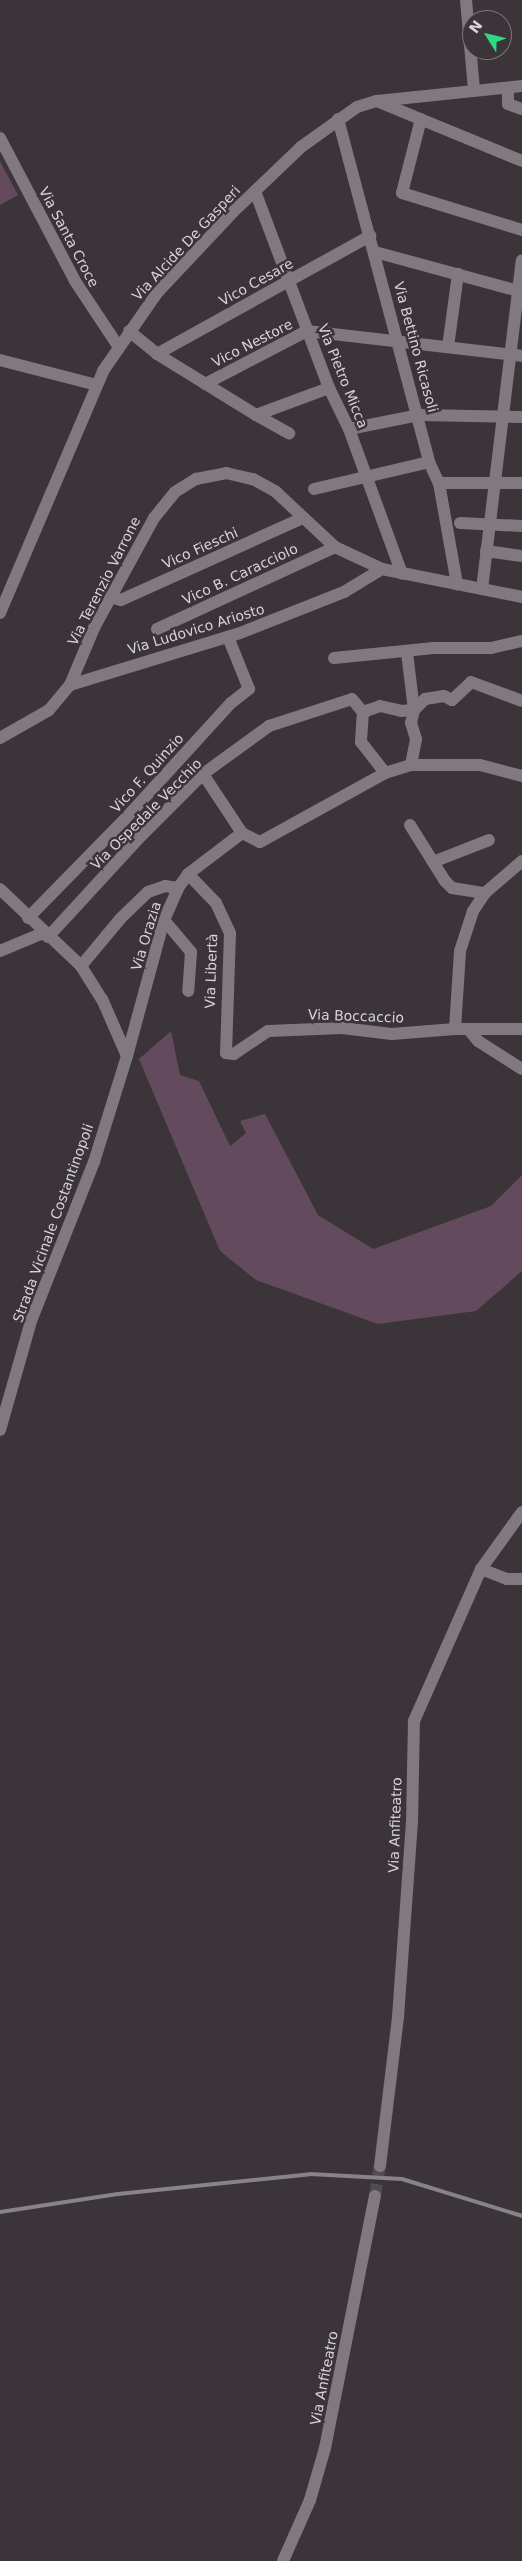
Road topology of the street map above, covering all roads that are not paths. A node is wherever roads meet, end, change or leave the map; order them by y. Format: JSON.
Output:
{"nodes":[{"id":1,"x":466,"y":0,"type":"edge"},
{"id":2,"x":522,"y":86,"type":"edge"},
{"id":3,"x":508,"y":88,"type":"junction"},
{"id":4,"x":474,"y":90,"type":"junction"},
{"id":5,"x":376,"y":101,"type":"junction"},
{"id":6,"x":522,"y":109,"type":"edge"},
{"id":7,"x":338,"y":118,"type":"junction"},
{"id":8,"x":421,"y":119,"type":"junction"},
{"id":9,"x":0,"y":138,"type":"edge"},
{"id":10,"x":522,"y":161,"type":"edge"},
{"id":11,"x":254,"y":191,"type":"junction"},
{"id":12,"x":522,"y":230,"type":"edge"},
{"id":13,"x":370,"y":236,"type":"junction"},
{"id":14,"x":374,"y":252,"type":"junction"},
{"id":15,"x":522,"y":260,"type":"edge"},
{"id":16,"x":458,"y":274,"type":"junction"},
{"id":17,"x":289,"y":281,"type":"junction"},
{"id":18,"x":520,"y":291,"type":"edge"},
{"id":19,"x":129,"y":331,"type":"junction"},
{"id":20,"x":307,"y":331,"type":"junction"},
{"id":21,"x":399,"y":342,"type":"junction"},
{"id":22,"x":118,"y":346,"type":"junction"},
{"id":23,"x":448,"y":347,"type":"junction"},
{"id":24,"x":156,"y":354,"type":"junction"},
{"id":25,"x":516,"y":355,"type":"edge"},
{"id":26,"x":0,"y":360,"type":"edge"},
{"id":27,"x":205,"y":384,"type":"junction"},
{"id":28,"x":97,"y":385,"type":"junction"},
{"id":29,"x":329,"y":388,"type":"junction"},
{"id":30,"x":256,"y":415,"type":"junction"},
{"id":31,"x":418,"y":415,"type":"junction"},
{"id":32,"x":503,"y":417,"type":"junction"},
{"id":33,"x":522,"y":417,"type":"edge"},
{"id":34,"x":349,"y":429,"type":"junction"},
{"id":35,"x":289,"y":434,"type":"dead end"},
{"id":36,"x":429,"y":462,"type":"junction"},
{"id":37,"x":366,"y":475,"type":"junction"},
{"id":38,"x":495,"y":482,"type":"junction"},
{"id":39,"x":439,"y":483,"type":"junction"},
{"id":40,"x":522,"y":483,"type":"edge"},
{"id":41,"x":314,"y":489,"type":"dead end"},
{"id":42,"x":302,"y":518,"type":"junction"},
{"id":43,"x":460,"y":523,"type":"dead end"},
{"id":44,"x":490,"y":524,"type":"junction"},
{"id":45,"x":522,"y":526,"type":"edge"},
{"id":46,"x":335,"y":547,"type":"junction"},
{"id":47,"x":486,"y":551,"type":"junction"},
{"id":48,"x":522,"y":556,"type":"edge"},
{"id":49,"x":382,"y":569,"type":"junction"},
{"id":50,"x":402,"y":574,"type":"junction"},
{"id":51,"x":457,"y":584,"type":"junction"},
{"id":52,"x":482,"y":589,"type":"junction"},
{"id":53,"x":110,"y":597,"type":"junction"},
{"id":54,"x":522,"y":597,"type":"edge"},
{"id":55,"x":0,"y":613,"type":"edge"},
{"id":56,"x":157,"y":629,"type":"dead end"},
{"id":57,"x":228,"y":637,"type":"junction"},
{"id":58,"x":522,"y":641,"type":"edge"},
{"id":59,"x":407,"y":652,"type":"junction"},
{"id":60,"x":334,"y":658,"type":"dead end"},
{"id":61,"x":70,"y":685,"type":"junction"},
{"id":62,"x":522,"y":701,"type":"edge"},
{"id":63,"x":414,"y":710,"type":"junction"},
{"id":64,"x":363,"y":712,"type":"junction"},
{"id":65,"x":0,"y":738,"type":"edge"},
{"id":66,"x":411,"y":765,"type":"junction"},
{"id":67,"x":385,"y":773,"type":"junction"},
{"id":68,"x":203,"y":774,"type":"junction"},
{"id":69,"x":522,"y":776,"type":"edge"},
{"id":70,"x":410,"y":825,"type":"dead end"},
{"id":71,"x":242,"y":833,"type":"junction"},
{"id":72,"x":489,"y":840,"type":"dead end"},
{"id":73,"x":522,"y":861,"type":"edge"},
{"id":74,"x":433,"y":862,"type":"junction"},
{"id":75,"x":188,"y":874,"type":"junction"},
{"id":76,"x":178,"y":888,"type":"junction"},
{"id":77,"x":0,"y":889,"type":"edge"},
{"id":78,"x":485,"y":893,"type":"junction"},
{"id":79,"x":28,"y":918,"type":"junction"},
{"id":80,"x":164,"y":920,"type":"junction"},
{"id":81,"x":46,"y":935,"type":"junction"},
{"id":82,"x":0,"y":951,"type":"edge"},
{"id":83,"x":81,"y":966,"type":"junction"},
{"id":84,"x":188,"y":991,"type":"dead end"},
{"id":85,"x":461,"y":1029,"type":"junction"},
{"id":86,"x":522,"y":1030,"type":"edge"},
{"id":87,"x":226,"y":1053,"type":"joint"},
{"id":88,"x":127,"y":1056,"type":"junction"},
{"id":89,"x":522,"y":1069,"type":"edge"},
{"id":90,"x":0,"y":1430,"type":"edge"},
{"id":91,"x":522,"y":1512,"type":"edge"},
{"id":92,"x":481,"y":1569,"type":"junction"},
{"id":93,"x":522,"y":1579,"type":"edge"},
{"id":94,"x":380,"y":2166,"type":"tunnel mouth"},
{"id":95,"x":375,"y":2196,"type":"tunnel mouth"},
{"id":96,"x":283,"y":2561,"type":"edge"}],
"edges":[{"from":1,"to":4,"type":"street"},
{"from":2,"to":3,"type":"street","name":"Via Alcide De Gasperi"},
{"from":3,"to":4,"type":"street","name":"Via Alcide De Gasperi"},
{"from":3,"to":6,"type":"street"},
{"from":4,"to":5,"type":"street","name":"Via Alcide De Gasperi"},
{"from":5,"to":7,"type":"street","name":"Via Alcide De Gasperi"},
{"from":5,"to":8,"type":"street"},
{"from":7,"to":11,"type":"street","name":"Via Alcide De Gasperi"},
{"from":7,"to":13,"type":"street","name":"Via Bettino Ricasoli"},
{"from":8,"to":10,"type":"street"},
{"from":8,"to":12,"type":"street"},
{"from":9,"to":22,"type":"street","name":"Via Santa Croce"},
{"from":11,"to":17,"type":"street","name":"Via Pietro Micca"},
{"from":11,"to":19,"type":"street","name":"Via Alcide De Gasperi"},
{"from":13,"to":14,"type":"street","name":"Via Bettino Ricasoli"},
{"from":13,"to":17,"type":"street","name":"Vico Cesare"},
{"from":14,"to":16,"type":"street"},
{"from":14,"to":21,"type":"street","name":"Via Bettino Ricasoli"},
{"from":15,"to":18,"type":"street"},
{"from":16,"to":18,"type":"street"},
{"from":16,"to":23,"type":"street"},
{"from":17,"to":20,"type":"street","name":"Via Pietro Micca"},
{"from":17,"to":24,"type":"street","name":"Vico Cesare"},
{"from":18,"to":25,"type":"street"},
{"from":19,"to":22,"type":"street","name":"Via Alcide De Gasperi"},
{"from":19,"to":24,"type":"street"},
{"from":20,"to":21,"type":"street","name":"Vico Nestore"},
{"from":20,"to":27,"type":"street","name":"Vico Nestore"},
{"from":20,"to":29,"type":"street","name":"Via Pietro Micca"},
{"from":21,"to":23,"type":"street","name":"Vico Nestore"},
{"from":21,"to":31,"type":"street","name":"Via Bettino Ricasoli"},
{"from":22,"to":28,"type":"street","name":"Via Alcide De Gasperi"},
{"from":23,"to":25,"type":"street","name":"Vico Nestore"},
{"from":24,"to":27,"type":"street"},
{"from":25,"to":32,"type":"street"},
{"from":26,"to":28,"type":"street"},
{"from":27,"to":30,"type":"street"},
{"from":28,"to":55,"type":"street","name":"Via Alcide De Gasperi"},
{"from":29,"to":30,"type":"street"},
{"from":29,"to":34,"type":"street","name":"Via Pietro Micca"},
{"from":30,"to":35,"type":"street"},
{"from":31,"to":32,"type":"street"},
{"from":31,"to":34,"type":"street"},
{"from":31,"to":36,"type":"street","name":"Via Bettino Ricasoli"},
{"from":32,"to":33,"type":"street"},
{"from":32,"to":38,"type":"street"},
{"from":34,"to":37,"type":"street","name":"Via Pietro Micca"},
{"from":36,"to":37,"type":"street"},
{"from":36,"to":39,"type":"street","name":"Via Bettino Ricasoli"},
{"from":37,"to":41,"type":"street"},
{"from":37,"to":50,"type":"street","name":"Via Pietro Micca"},
{"from":38,"to":39,"type":"street"},
{"from":38,"to":40,"type":"street"},
{"from":38,"to":44,"type":"street"},
{"from":39,"to":51,"type":"street","name":"Via Bettino Ricasoli"},
{"from":42,"to":46,"type":"street","name":"Via Terenzio Varrone"},
{"from":42,"to":53,"type":"street","name":"Vico Fieschi"},
{"from":42,"to":53,"type":"street","name":"Via Terenzio Varrone"},
{"from":43,"to":44,"type":"street"},
{"from":44,"to":45,"type":"street"},
{"from":44,"to":47,"type":"street"},
{"from":46,"to":49,"type":"street","name":"Via Terenzio Varrone"},
{"from":46,"to":56,"type":"street","name":"Vico B. Caracciolo"},
{"from":47,"to":48,"type":"street"},
{"from":47,"to":52,"type":"street"},
{"from":49,"to":50,"type":"street","name":"Via Terenzio Varrone"},
{"from":49,"to":57,"type":"street","name":"Via Ludovico Ariosto"},
{"from":50,"to":51,"type":"street","name":"Via Terenzio Varrone"},
{"from":51,"to":52,"type":"street","name":"Via Terenzio Varrone"},
{"from":52,"to":54,"type":"street","name":"Via Terenzio Varrone"},
{"from":53,"to":61,"type":"street","name":"Via Terenzio Varrone"},
{"from":57,"to":61,"type":"street","name":"Via Ludovico Ariosto"},
{"from":57,"to":79,"type":"street","name":"Vico F. Quinzio"},
{"from":58,"to":59,"type":"street"},
{"from":59,"to":60,"type":"street"},
{"from":59,"to":63,"type":"street"},
{"from":61,"to":65,"type":"street","name":"Via Terenzio Varrone"},
{"from":62,"to":63,"type":"street"},
{"from":63,"to":64,"type":"street"},
{"from":63,"to":66,"type":"street"},
{"from":64,"to":67,"type":"street"},
{"from":64,"to":68,"type":"street","name":"Via Ospedale Vecchio"},
{"from":66,"to":67,"type":"street"},
{"from":66,"to":69,"type":"street"},
{"from":67,"to":71,"type":"street"},
{"from":68,"to":71,"type":"street"},
{"from":68,"to":81,"type":"street","name":"Via Ospedale Vecchio"},
{"from":70,"to":74,"type":"street"},
{"from":71,"to":75,"type":"street","name":"Via Orazia"},
{"from":72,"to":74,"type":"street"},
{"from":73,"to":78,"type":"street"},
{"from":74,"to":78,"type":"street"},
{"from":75,"to":76,"type":"street","name":"Via Orazia"},
{"from":75,"to":87,"type":"street","name":"Via Libertà"},
{"from":76,"to":80,"type":"street","name":"Via Orazia"},
{"from":76,"to":83,"type":"street"},
{"from":77,"to":79,"type":"street"},
{"from":78,"to":85,"type":"street"},
{"from":79,"to":81,"type":"street"},
{"from":80,"to":84,"type":"street"},
{"from":80,"to":88,"type":"street","name":"Via Orazia"},
{"from":81,"to":82,"type":"street"},
{"from":81,"to":83,"type":"street"},
{"from":83,"to":88,"type":"street"},
{"from":85,"to":86,"type":"street","name":"Via Boccaccio"},
{"from":85,"to":87,"type":"street","name":"Via Boccaccio"},
{"from":85,"to":89,"type":"street"},
{"from":88,"to":90,"type":"street","name":"Strada Vicinale Costantinopoli"},
{"from":91,"to":92,"type":"street","name":"Via Anfiteatro"},
{"from":92,"to":93,"type":"street"},
{"from":92,"to":94,"type":"street","name":"Via Anfiteatro"},
{"from":95,"to":96,"type":"street","name":"Via Anfiteatro"}]}
